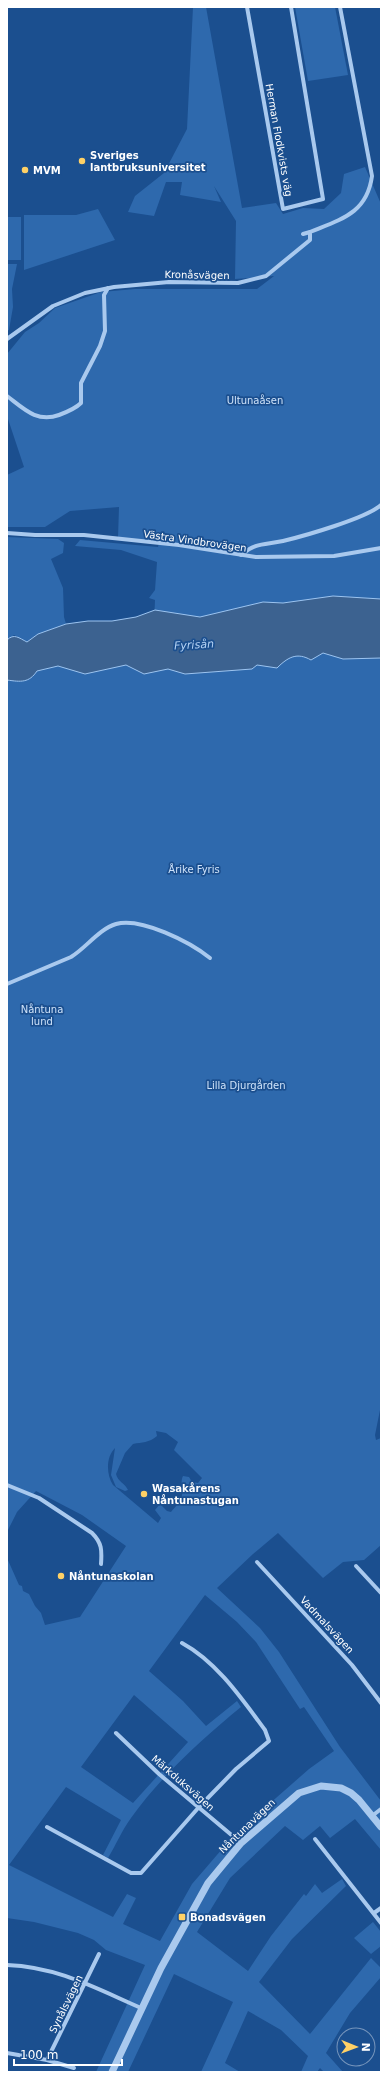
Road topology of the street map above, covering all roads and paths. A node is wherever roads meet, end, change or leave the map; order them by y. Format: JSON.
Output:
{"nodes":[{"id":1,"x":247,"y":7,"type":"edge"},
{"id":2,"x":291,"y":7,"type":"edge"},
{"id":3,"x":340,"y":7,"type":"edge"},
{"id":4,"x":310,"y":232,"type":"junction"},
{"id":5,"x":303,"y":234,"type":"dead end"},
{"id":6,"x":108,"y":288,"type":"junction"},
{"id":7,"x":7,"y":339,"type":"edge"},
{"id":8,"x":7,"y":396,"type":"edge"},
{"id":9,"x":381,"y":505,"type":"edge"},
{"id":10,"x":7,"y":533,"type":"edge"},
{"id":11,"x":381,"y":548,"type":"edge"},
{"id":12,"x":241,"y":555,"type":"junction"},
{"id":13,"x":210,"y":958,"type":"dead end"},
{"id":14,"x":7,"y":984,"type":"edge"},
{"id":15,"x":7,"y":1485,"type":"edge"},
{"id":16,"x":257,"y":1562,"type":"dead end"},
{"id":17,"x":101,"y":1564,"type":"dead end"},
{"id":18,"x":356,"y":1566,"type":"dead end"},
{"id":19,"x":381,"y":1592,"type":"edge"},
{"id":20,"x":182,"y":1643,"type":"dead end"},
{"id":21,"x":381,"y":1702,"type":"edge"},
{"id":22,"x":116,"y":1733,"type":"dead end"},
{"id":23,"x":199,"y":1808,"type":"junction"},
{"id":24,"x":381,"y":1809,"type":"edge"},
{"id":25,"x":372,"y":1816,"type":"junction"},
{"id":26,"x":47,"y":1827,"type":"dead end"},
{"id":27,"x":381,"y":1827,"type":"edge"},
{"id":28,"x":315,"y":1839,"type":"dead end"},
{"id":29,"x":241,"y":1843,"type":"junction"},
{"id":30,"x":381,"y":1908,"type":"edge"},
{"id":31,"x":374,"y":1913,"type":"junction"},
{"id":32,"x":381,"y":1923,"type":"edge"},
{"id":33,"x":99,"y":1954,"type":"dead end"},
{"id":34,"x":7,"y":1965,"type":"edge"},
{"id":35,"x":85,"y":1982,"type":"junction"},
{"id":36,"x":141,"y":2008,"type":"junction"},
{"id":37,"x":7,"y":2053,"type":"edge"},
{"id":38,"x":47,"y":2060,"type":"junction"},
{"id":39,"x":74,"y":2068,"type":"dead end"},
{"id":40,"x":112,"y":2072,"type":"edge"}],
"edges":[{"from":1,"to":2,"type":"street","name":"Herman Flodkvists väg"},
{"from":3,"to":4,"type":"street"},
{"from":4,"to":5,"type":"street"},
{"from":4,"to":6,"type":"street","name":"Kronåsvägen"},
{"from":6,"to":7,"type":"street","name":"Kronåsvägen"},
{"from":6,"to":8,"type":"street"},
{"from":9,"to":12,"type":"street"},
{"from":10,"to":12,"type":"street","name":"Västra Vindbrovägen"},
{"from":11,"to":12,"type":"street","name":"Västra Vindbrovägen"},
{"from":13,"to":14,"type":"street"},
{"from":15,"to":17,"type":"street"},
{"from":16,"to":21,"type":"street","name":"Vadmalsvägen"},
{"from":18,"to":19,"type":"street"},
{"from":20,"to":23,"type":"street"},
{"from":22,"to":23,"type":"street","name":"Märkduksvägen"},
{"from":23,"to":26,"type":"street"},
{"from":23,"to":29,"type":"street","name":"Märkduksvägen"},
{"from":24,"to":25,"type":"street"},
{"from":25,"to":27,"type":"street","name":"Nåntunavägen"},
{"from":25,"to":29,"type":"street","name":"Nåntunavägen"},
{"from":28,"to":31,"type":"street"},
{"from":29,"to":36,"type":"street","name":"Nåntunavägen"},
{"from":30,"to":31,"type":"street"},
{"from":31,"to":32,"type":"street"},
{"from":33,"to":35,"type":"street","name":"Synålsvägen"},
{"from":34,"to":35,"type":"street"},
{"from":35,"to":36,"type":"street"},
{"from":35,"to":38,"type":"street","name":"Synålsvägen"},
{"from":36,"to":40,"type":"street","name":"Nåntunavägen"},
{"from":37,"to":38,"type":"street"},
{"from":38,"to":39,"type":"street"}]}
